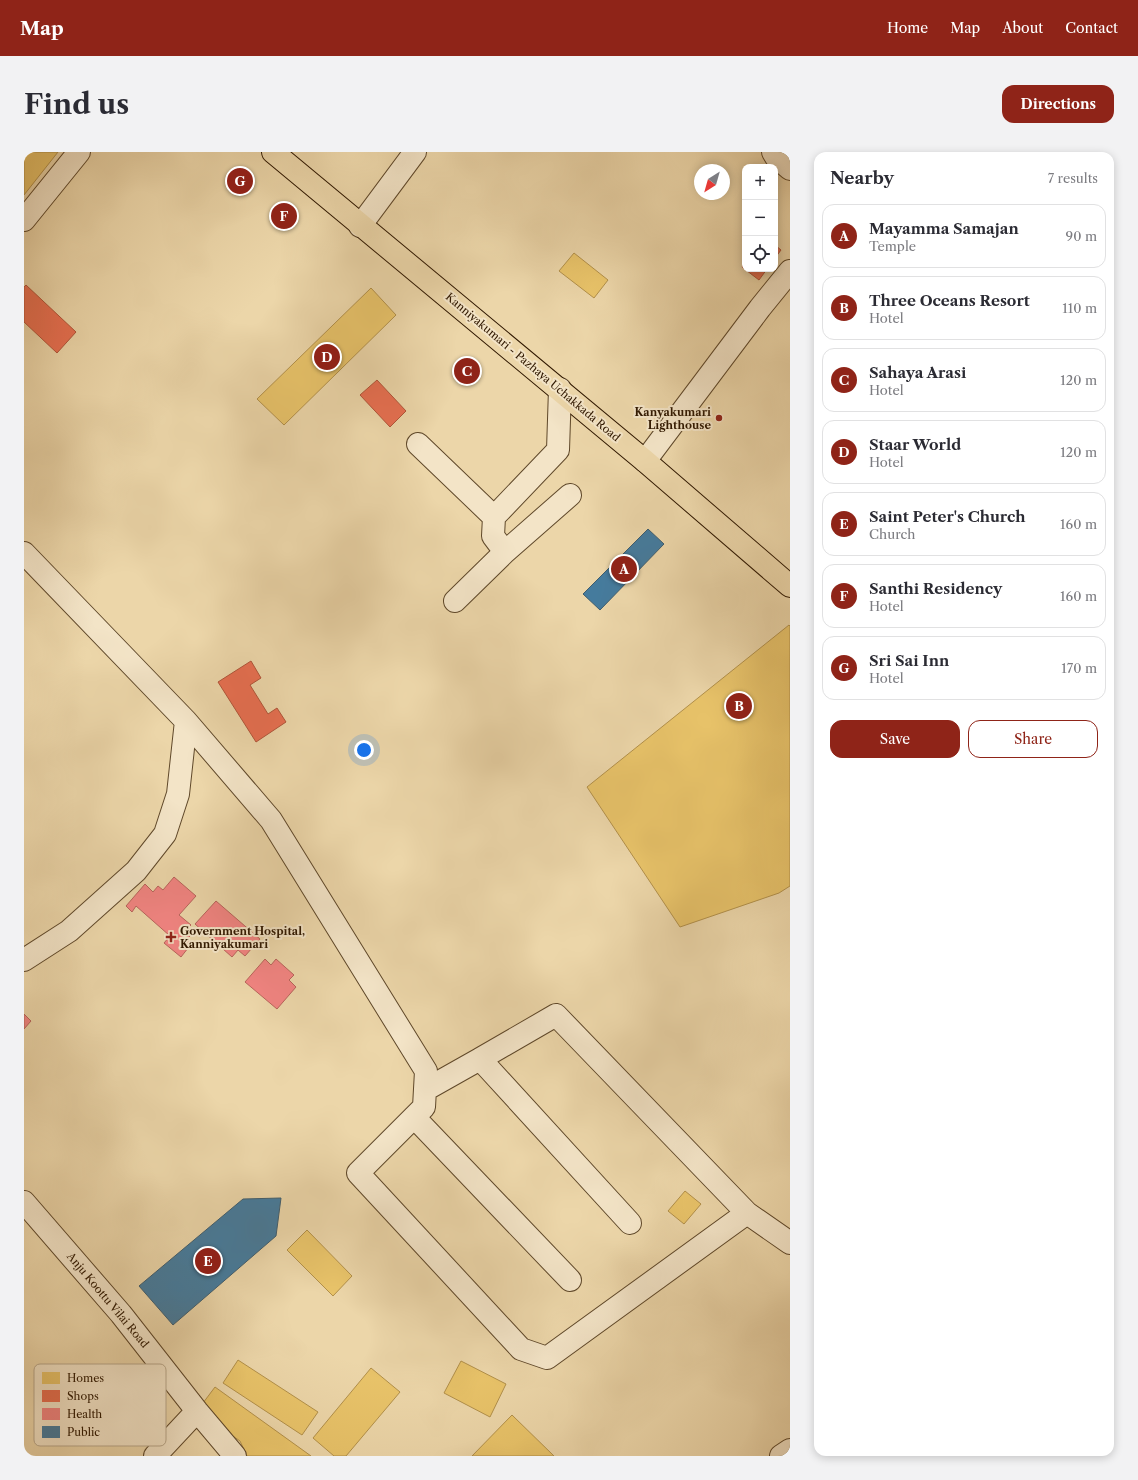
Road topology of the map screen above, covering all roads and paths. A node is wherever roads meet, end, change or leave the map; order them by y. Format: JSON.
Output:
{"nodes":[{"id":1,"x":79,"y":152,"type":"edge"},
{"id":2,"x":273,"y":152,"type":"edge"},
{"id":3,"x":415,"y":152,"type":"edge"},
{"id":4,"x":773,"y":152,"type":"edge"},
{"id":5,"x":790,"y":169,"type":"edge"},
{"id":6,"x":24,"y":220,"type":"edge"},
{"id":7,"x":360,"y":226,"type":"junction"},
{"id":8,"x":790,"y":271,"type":"edge"},
{"id":9,"x":790,"y":298,"type":"edge"},
{"id":10,"x":760,"y":308,"type":"junction"},
{"id":11,"x":560,"y":389,"type":"junction"},
{"id":12,"x":418,"y":444,"type":"dead end"},
{"id":13,"x":645,"y":461,"type":"junction"},
{"id":14,"x":570,"y":495,"type":"dead end"},
{"id":15,"x":494,"y":517,"type":"junction"},
{"id":16,"x":505,"y":552,"type":"junction"},
{"id":17,"x":24,"y":553,"type":"edge"},
{"id":18,"x":790,"y":586,"type":"edge"},
{"id":19,"x":455,"y":601,"type":"dead end"},
{"id":20,"x":186,"y":721,"type":"junction"},
{"id":21,"x":24,"y":960,"type":"edge"},
{"id":22,"x":480,"y":1059,"type":"junction"},
{"id":23,"x":425,"y":1090,"type":"junction"},
{"id":24,"x":414,"y":1117,"type":"junction"},
{"id":25,"x":24,"y":1202,"type":"edge"},
{"id":26,"x":748,"y":1213,"type":"junction"},
{"id":27,"x":630,"y":1222,"type":"dead end"},
{"id":28,"x":790,"y":1243,"type":"edge"},
{"id":29,"x":570,"y":1280,"type":"dead end"},
{"id":30,"x":161,"y":1364,"type":"edge"},
{"id":31,"x":166,"y":1371,"type":"edge"},
{"id":32,"x":197,"y":1410,"type":"junction"},
{"id":33,"x":166,"y":1444,"type":"edge"},
{"id":34,"x":164,"y":1446,"type":"edge"},
{"id":35,"x":790,"y":1450,"type":"edge"},
{"id":36,"x":155,"y":1456,"type":"edge"},
{"id":37,"x":235,"y":1456,"type":"edge"},
{"id":38,"x":781,"y":1456,"type":"edge"}],
"edges":[{"from":1,"to":6,"type":"street"},
{"from":2,"to":7,"type":"main road","name":"Kanniyakumari - Pazhaya Uchakkada Road"},
{"from":3,"to":7,"type":"street"},
{"from":4,"to":5,"type":"street"},
{"from":7,"to":11,"type":"main road","name":"Kanniyakumari - Pazhaya Uchakkada Road"},
{"from":8,"to":10,"type":"street"},
{"from":9,"to":10,"type":"street"},
{"from":10,"to":13,"type":"street"},
{"from":11,"to":13,"type":"main road","name":"Kanniyakumari - Pazhaya Uchakkada Road"},
{"from":11,"to":15,"type":"street"},
{"from":12,"to":15,"type":"street"},
{"from":13,"to":18,"type":"main road","name":"Kanniyakumari - Pazhaya Uchakkada Road"},
{"from":14,"to":16,"type":"street"},
{"from":15,"to":16,"type":"street"},
{"from":16,"to":19,"type":"street"},
{"from":17,"to":20,"type":"street"},
{"from":20,"to":21,"type":"street"},
{"from":20,"to":23,"type":"street"},
{"from":22,"to":23,"type":"street"},
{"from":22,"to":26,"type":"street"},
{"from":22,"to":27,"type":"street"},
{"from":23,"to":24,"type":"street"},
{"from":24,"to":26,"type":"street"},
{"from":24,"to":29,"type":"street"},
{"from":25,"to":30,"type":"street","name":"Anju Koottu Vilai Road"},
{"from":26,"to":28,"type":"street"},
{"from":31,"to":32,"type":"street","name":"Anju Koottu Vilai Road"},
{"from":32,"to":33,"type":"street"},
{"from":32,"to":37,"type":"street","name":"Anju Koottu Vilai Road"},
{"from":34,"to":36,"type":"street"},
{"from":35,"to":38,"type":"street"}]}
